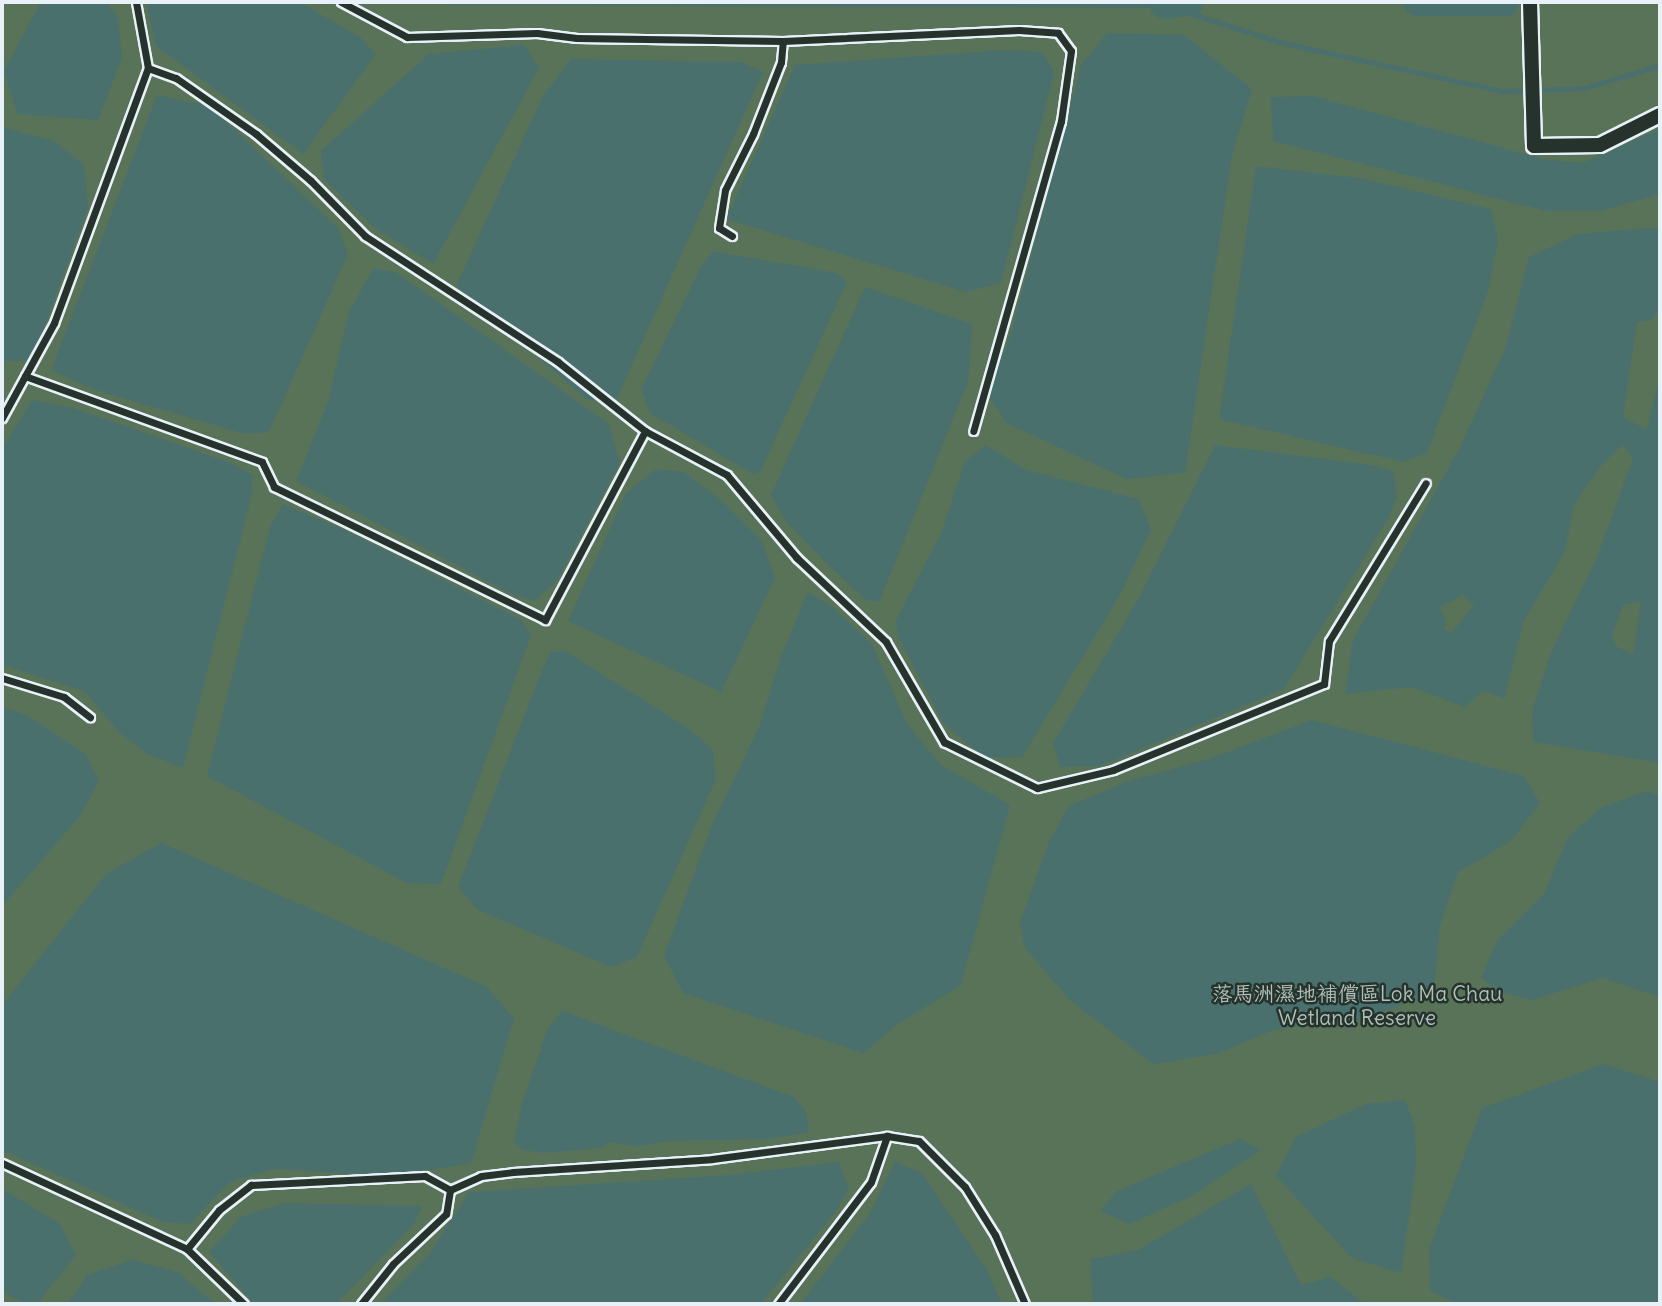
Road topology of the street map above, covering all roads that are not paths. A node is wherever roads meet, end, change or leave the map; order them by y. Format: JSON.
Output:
{"nodes":[{"id":1,"x":136,"y":2,"type":"edge"},
{"id":2,"x":341,"y":2,"type":"edge"},
{"id":3,"x":1530,"y":2,"type":"edge"},
{"id":4,"x":783,"y":41,"type":"junction"},
{"id":5,"x":148,"y":68,"type":"junction"},
{"id":6,"x":1660,"y":115,"type":"edge"},
{"id":7,"x":732,"y":236,"type":"dead end"},
{"id":8,"x":25,"y":376,"type":"junction"},
{"id":9,"x":2,"y":418,"type":"edge"},
{"id":10,"x":645,"y":431,"type":"junction"},
{"id":11,"x":974,"y":431,"type":"dead end"},
{"id":12,"x":1426,"y":484,"type":"dead end"},
{"id":13,"x":2,"y":678,"type":"edge"},
{"id":14,"x":90,"y":717,"type":"dead end"},
{"id":15,"x":887,"y":1136,"type":"junction"},
{"id":16,"x":2,"y":1163,"type":"edge"},
{"id":17,"x":450,"y":1189,"type":"junction"},
{"id":18,"x":187,"y":1248,"type":"junction"},
{"id":19,"x":244,"y":1304,"type":"edge"},
{"id":20,"x":361,"y":1304,"type":"edge"},
{"id":21,"x":778,"y":1304,"type":"edge"},
{"id":22,"x":1025,"y":1304,"type":"edge"}],
"edges":[{"from":1,"to":5,"type":"lane"},
{"from":2,"to":4,"type":"lane"},
{"from":3,"to":6,"type":"street"},
{"from":4,"to":7,"type":"lane"},
{"from":4,"to":11,"type":"lane"},
{"from":5,"to":8,"type":"lane"},
{"from":5,"to":10,"type":"lane"},
{"from":8,"to":9,"type":"lane"},
{"from":8,"to":10,"type":"lane"},
{"from":10,"to":12,"type":"lane"},
{"from":13,"to":14,"type":"lane"},
{"from":15,"to":17,"type":"lane"},
{"from":15,"to":21,"type":"lane"},
{"from":15,"to":22,"type":"lane"},
{"from":16,"to":18,"type":"lane"},
{"from":17,"to":18,"type":"lane"},
{"from":17,"to":20,"type":"lane"},
{"from":18,"to":19,"type":"lane"}]}
